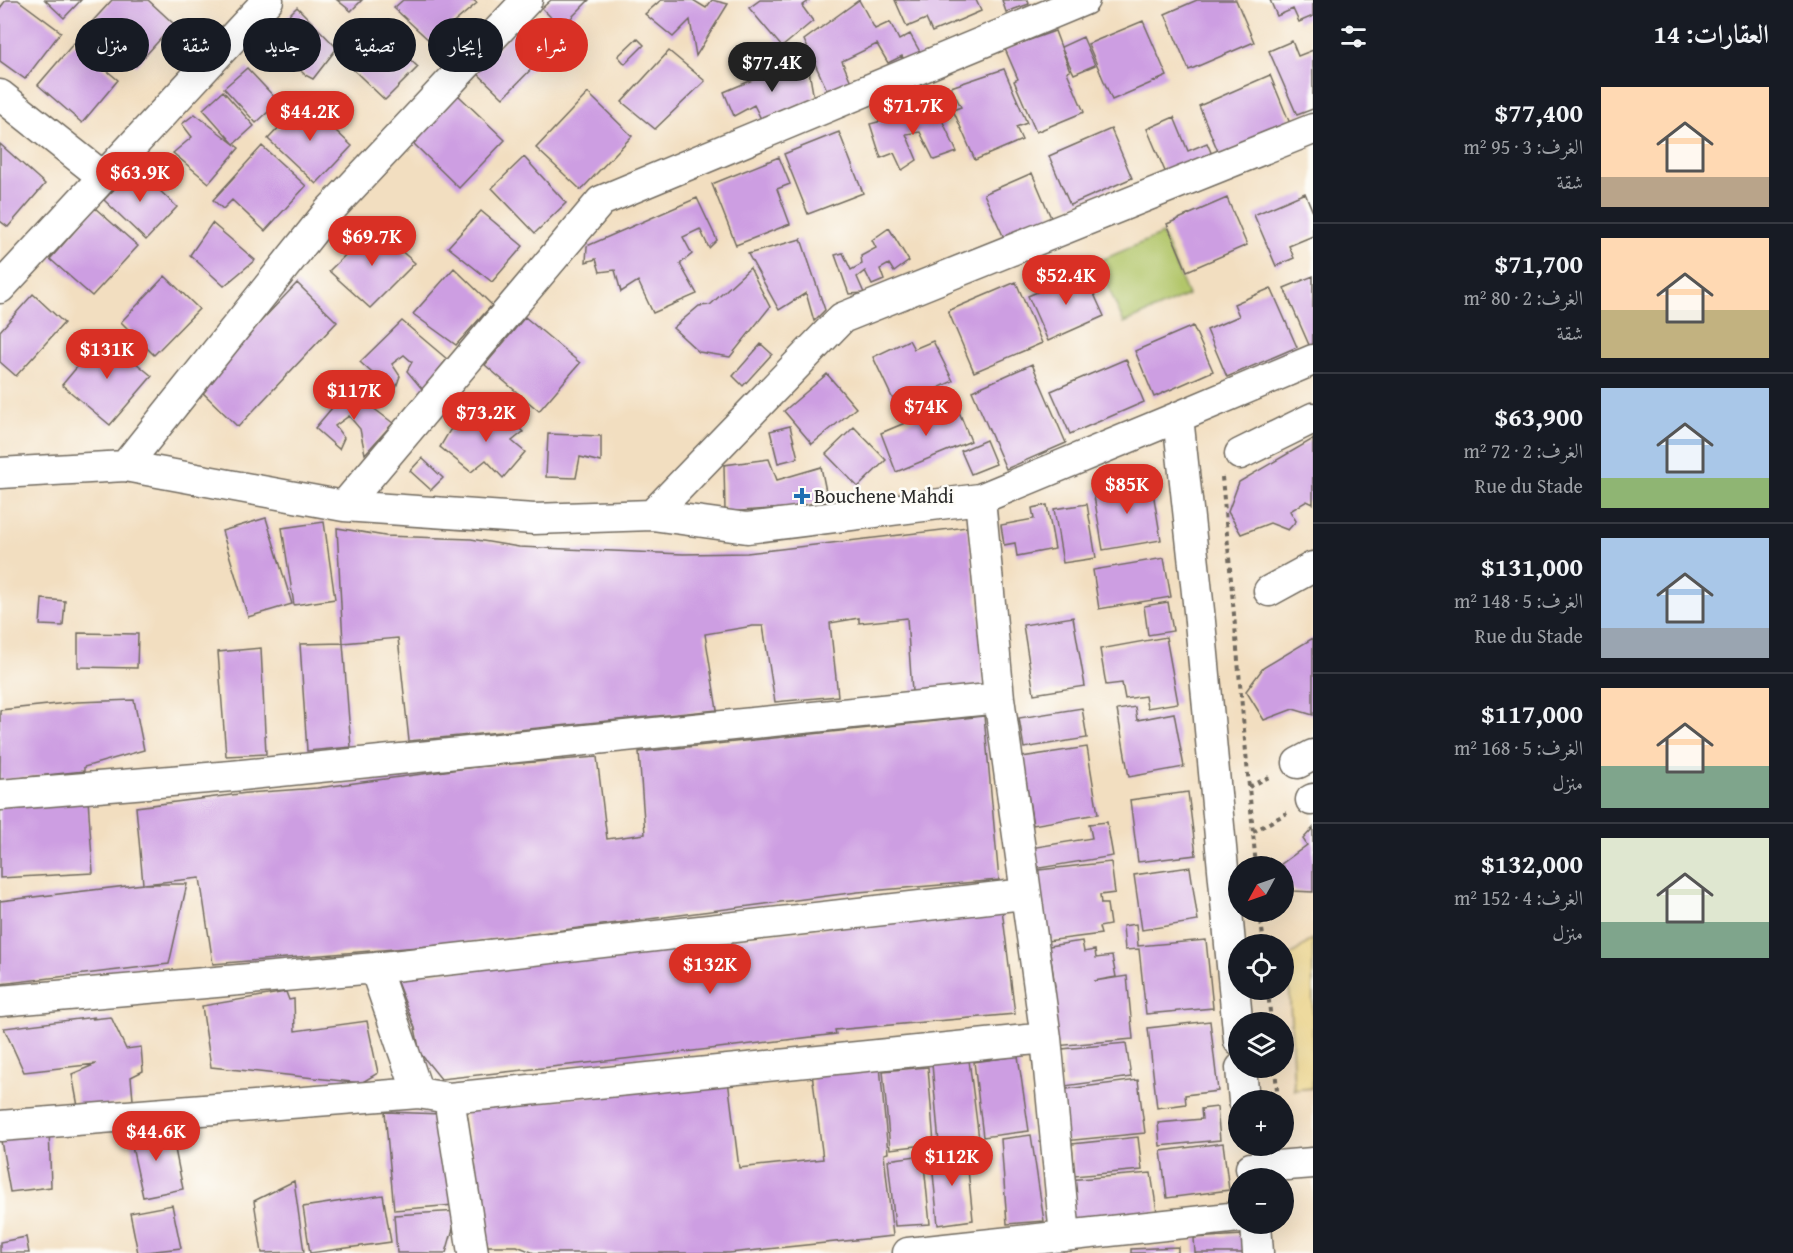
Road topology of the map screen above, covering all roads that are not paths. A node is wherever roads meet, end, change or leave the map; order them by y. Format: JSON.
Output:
{"nodes":[{"id":1,"x":268,"y":0,"type":"edge"},
{"id":2,"x":527,"y":0,"type":"edge"},
{"id":3,"x":1084,"y":0,"type":"edge"},
{"id":4,"x":0,"y":95,"type":"edge"},
{"id":5,"x":1313,"y":129,"type":"edge"},
{"id":6,"x":102,"y":176,"type":"junction"},
{"id":7,"x":0,"y":288,"type":"edge"},
{"id":8,"x":1313,"y":360,"type":"edge"},
{"id":9,"x":1178,"y":417,"type":"junction"},
{"id":10,"x":1313,"y":418,"type":"edge"},
{"id":11,"x":1240,"y":454,"type":"road end"},
{"id":12,"x":125,"y":466,"type":"junction"},
{"id":13,"x":0,"y":472,"type":"edge"},
{"id":14,"x":980,"y":499,"type":"junction"},
{"id":15,"x":344,"y":506,"type":"junction"},
{"id":16,"x":651,"y":515,"type":"junction"},
{"id":17,"x":1313,"y":567,"type":"edge"},
{"id":18,"x":1269,"y":591,"type":"dead end"},
{"id":19,"x":999,"y":698,"type":"junction"},
{"id":20,"x":0,"y":795,"type":"edge"},
{"id":21,"x":1024,"y":894,"type":"junction"},
{"id":22,"x":375,"y":968,"type":"junction"},
{"id":23,"x":0,"y":1001,"type":"edge"},
{"id":24,"x":1236,"y":1012,"type":"edge"},
{"id":25,"x":1046,"y":1038,"type":"junction"},
{"id":26,"x":418,"y":1093,"type":"junction"},
{"id":27,"x":449,"y":1098,"type":"junction"},
{"id":28,"x":0,"y":1126,"type":"edge"},
{"id":29,"x":1313,"y":1163,"type":"edge"},
{"id":30,"x":1250,"y":1164,"type":"edge"},
{"id":31,"x":1228,"y":1218,"type":"edge"},
{"id":32,"x":1257,"y":1234,"type":"edge"},
{"id":33,"x":1065,"y":1236,"type":"junction"},
{"id":34,"x":473,"y":1253,"type":"edge"},
{"id":35,"x":908,"y":1253,"type":"edge"},
{"id":36,"x":1258,"y":1253,"type":"edge"}],
"edges":[{"from":1,"to":6,"type":"street"},
{"from":2,"to":12,"type":"street"},
{"from":3,"to":15,"type":"street"},
{"from":4,"to":6,"type":"street"},
{"from":5,"to":16,"type":"street"},
{"from":6,"to":7,"type":"street"},
{"from":8,"to":9,"type":"street"},
{"from":9,"to":14,"type":"street"},
{"from":9,"to":24,"type":"street"},
{"from":10,"to":11,"type":"street"},
{"from":12,"to":13,"type":"street"},
{"from":12,"to":15,"type":"street"},
{"from":14,"to":16,"type":"street"},
{"from":14,"to":19,"type":"street"},
{"from":15,"to":16,"type":"street"},
{"from":17,"to":18,"type":"street"},
{"from":19,"to":20,"type":"street"},
{"from":19,"to":21,"type":"street"},
{"from":21,"to":22,"type":"street"},
{"from":21,"to":25,"type":"street"},
{"from":22,"to":23,"type":"street"},
{"from":22,"to":26,"type":"street"},
{"from":25,"to":27,"type":"street"},
{"from":25,"to":33,"type":"street"},
{"from":26,"to":27,"type":"street"},
{"from":26,"to":28,"type":"street"},
{"from":27,"to":34,"type":"street"},
{"from":29,"to":30,"type":"street"},
{"from":31,"to":33,"type":"street"},
{"from":32,"to":36,"type":"street"},
{"from":33,"to":35,"type":"street"}]}
